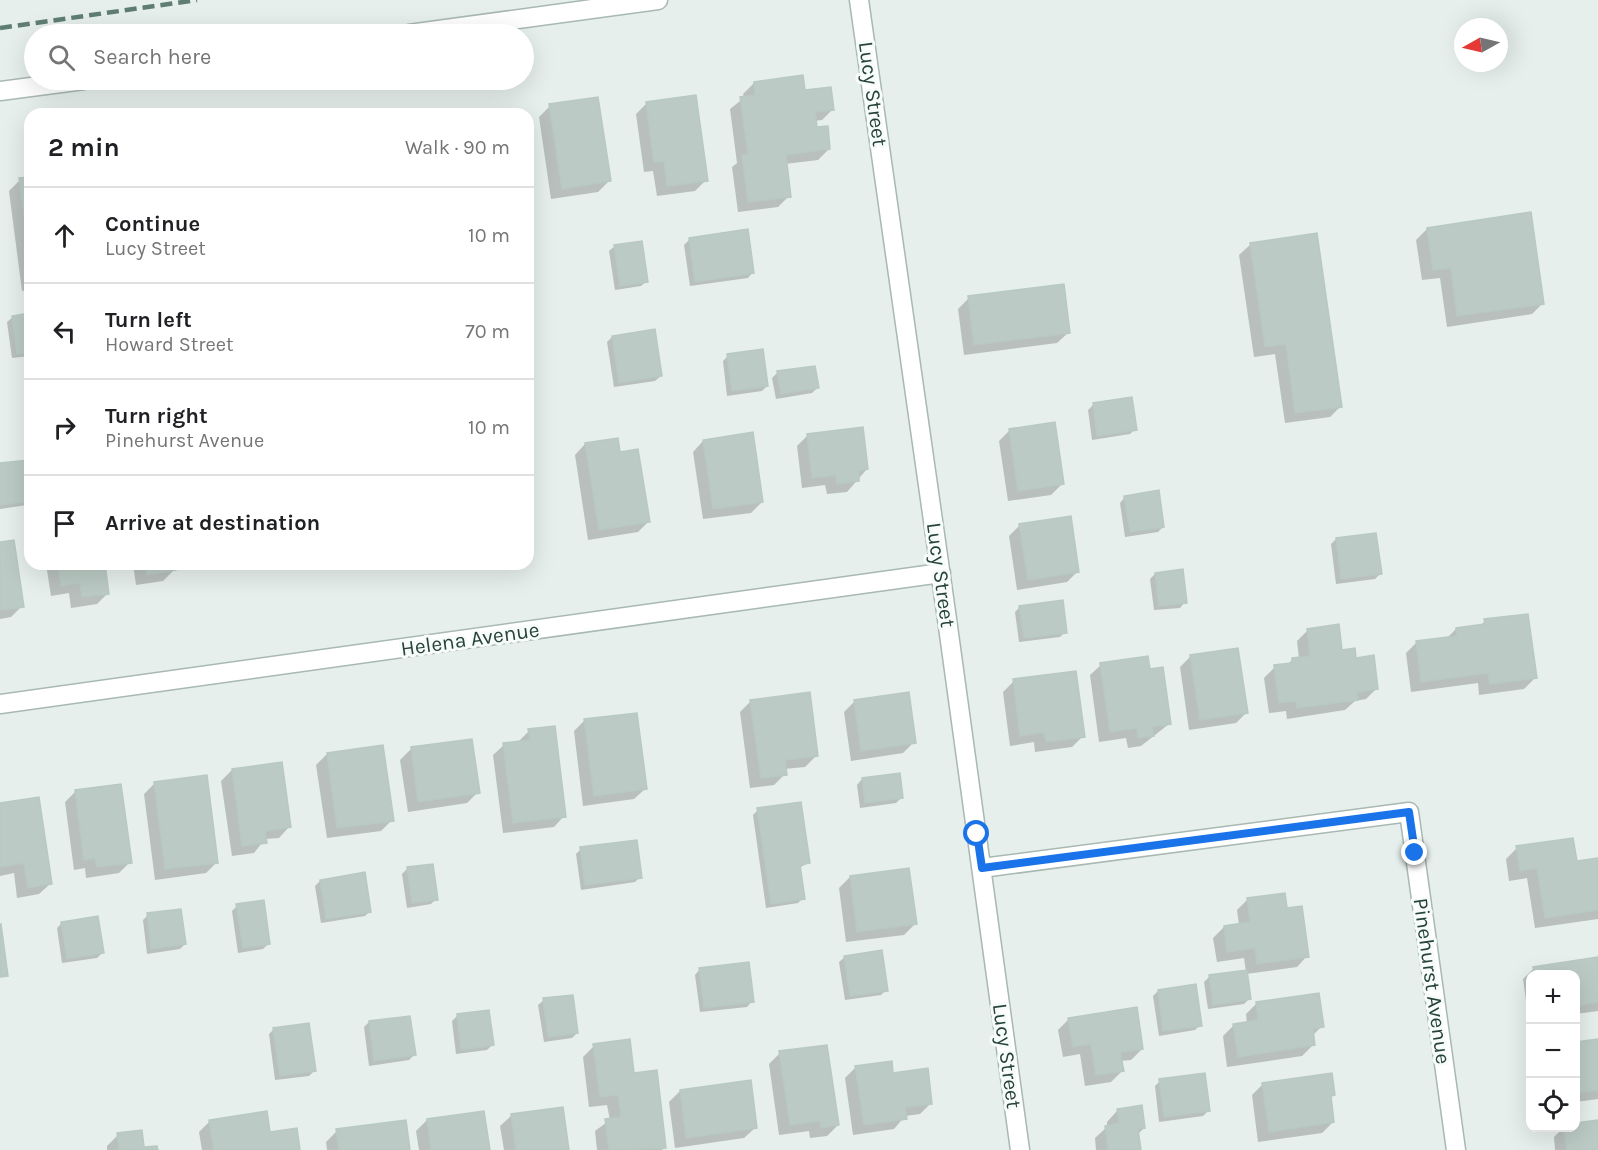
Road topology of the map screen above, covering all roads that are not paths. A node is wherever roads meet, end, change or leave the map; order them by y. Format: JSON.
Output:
{"nodes":[{"id":1,"x":658,"y":0,"type":"edge"},
{"id":2,"x":859,"y":0,"type":"edge"},
{"id":3,"x":482,"y":24,"type":"edge"},
{"id":4,"x":24,"y":88,"type":"edge"},
{"id":5,"x":0,"y":91,"type":"edge"},
{"id":6,"x":941,"y":573,"type":"junction"},
{"id":7,"x":0,"y":705,"type":"edge"},
{"id":8,"x":982,"y":868,"type":"junction"},
{"id":9,"x":1020,"y":1150,"type":"edge"},
{"id":10,"x":1456,"y":1150,"type":"edge"}],
"edges":[{"from":1,"to":3,"type":"street"},
{"from":2,"to":6,"type":"street","name":"Lucy Street"},
{"from":4,"to":5,"type":"street"},
{"from":6,"to":7,"type":"street","name":"Helena Avenue"},
{"from":6,"to":8,"type":"street","name":"Lucy Street"},
{"from":8,"to":9,"type":"street","name":"Lucy Street"},
{"from":8,"to":10,"type":"street","name":"Pinehurst Avenue"}]}
